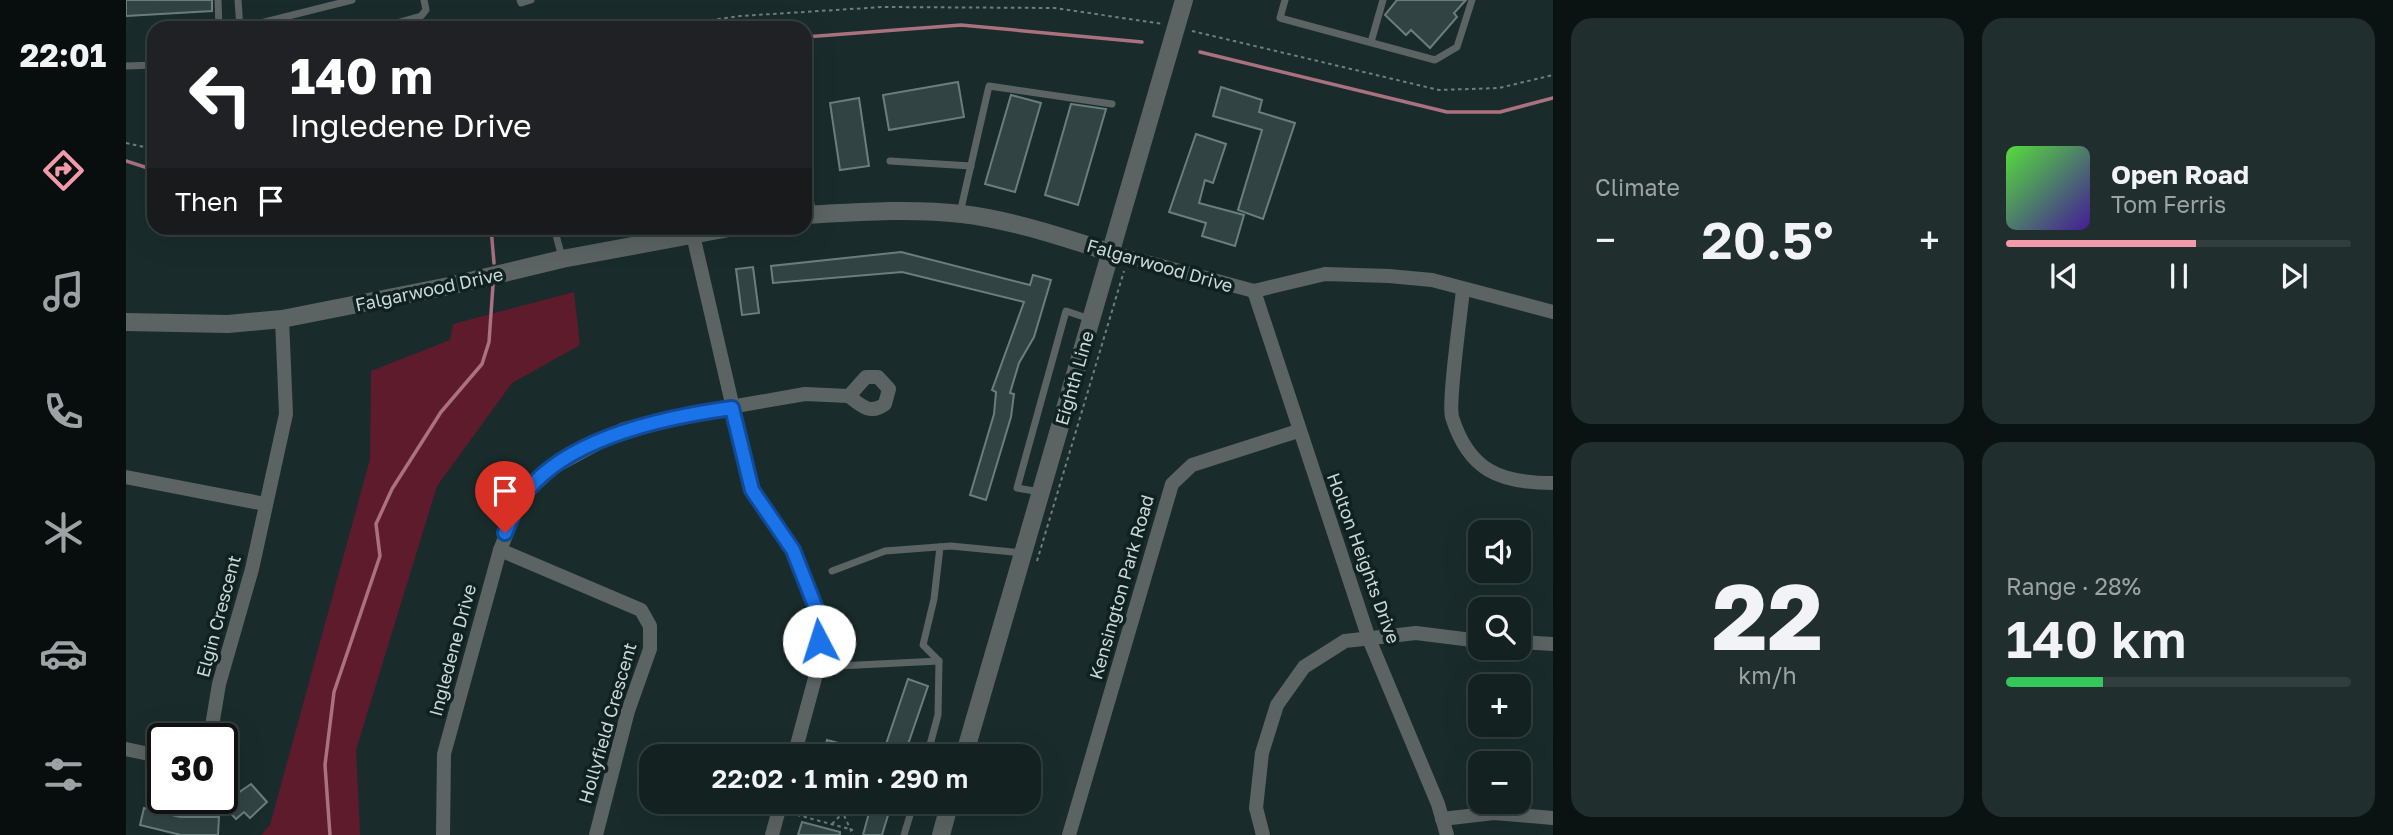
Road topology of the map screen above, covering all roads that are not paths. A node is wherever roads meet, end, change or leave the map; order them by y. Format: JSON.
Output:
{"nodes":[{"id":1,"x":218,"y":0,"type":"edge"},
{"id":2,"x":238,"y":0,"type":"edge"},
{"id":3,"x":352,"y":0,"type":"edge"},
{"id":4,"x":424,"y":0,"type":"edge"},
{"id":5,"x":520,"y":0,"type":"edge"},
{"id":6,"x":531,"y":0,"type":"edge"},
{"id":7,"x":1184,"y":0,"type":"edge"},
{"id":8,"x":1285,"y":0,"type":"edge"},
{"id":9,"x":1383,"y":0,"type":"edge"},
{"id":10,"x":1472,"y":0,"type":"edge"},
{"id":11,"x":219,"y":21,"type":"edge"},
{"id":12,"x":240,"y":21,"type":"edge"},
{"id":13,"x":268,"y":21,"type":"edge"},
{"id":14,"x":404,"y":21,"type":"edge"},
{"id":15,"x":1371,"y":42,"type":"junction"},
{"id":16,"x":147,"y":65,"type":"edge"},
{"id":17,"x":126,"y":66,"type":"edge"},
{"id":18,"x":1112,"y":104,"type":"dead end"},
{"id":19,"x":890,"y":161,"type":"dead end"},
{"id":20,"x":971,"y":166,"type":"junction"},
{"id":21,"x":960,"y":214,"type":"junction"},
{"id":22,"x":812,"y":215,"type":"edge"},
{"id":23,"x":556,"y":235,"type":"edge"},
{"id":24,"x":678,"y":235,"type":"edge"},
{"id":25,"x":693,"y":235,"type":"edge"},
{"id":26,"x":1109,"y":252,"type":"junction"},
{"id":27,"x":562,"y":259,"type":"junction"},
{"id":28,"x":1463,"y":289,"type":"junction"},
{"id":29,"x":1254,"y":291,"type":"junction"},
{"id":30,"x":1553,"y":312,"type":"edge"},
{"id":31,"x":282,"y":319,"type":"junction"},
{"id":32,"x":1090,"y":320,"type":"junction"},
{"id":33,"x":126,"y":322,"type":"edge"},
{"id":34,"x":849,"y":396,"type":"dead end"},
{"id":35,"x":732,"y":408,"type":"junction"},
{"id":36,"x":1298,"y":431,"type":"junction"},
{"id":37,"x":126,"y":477,"type":"edge"},
{"id":38,"x":1553,"y":483,"type":"edge"},
{"id":39,"x":1041,"y":492,"type":"junction"},
{"id":40,"x":265,"y":504,"type":"junction"},
{"id":41,"x":940,"y":547,"type":"junction"},
{"id":42,"x":500,"y":550,"type":"junction"},
{"id":43,"x":1023,"y":553,"type":"junction"},
{"id":44,"x":832,"y":571,"type":"dead end"},
{"id":45,"x":1369,"y":639,"type":"junction"},
{"id":46,"x":1468,"y":640,"type":"edge"},
{"id":47,"x":1531,"y":643,"type":"edge"},
{"id":48,"x":1553,"y":644,"type":"edge"},
{"id":49,"x":939,"y":661,"type":"junction"},
{"id":50,"x":818,"y":667,"type":"junction"},
{"id":51,"x":212,"y":723,"type":"edge"},
{"id":52,"x":797,"y":744,"type":"edge"},
{"id":53,"x":930,"y":744,"type":"edge"},
{"id":54,"x":967,"y":744,"type":"edge"},
{"id":55,"x":126,"y":749,"type":"edge"},
{"id":56,"x":147,"y":754,"type":"edge"},
{"id":57,"x":778,"y":814,"type":"edge"},
{"id":58,"x":910,"y":814,"type":"edge"},
{"id":59,"x":947,"y":814,"type":"edge"},
{"id":60,"x":1553,"y":818,"type":"edge"},
{"id":61,"x":1442,"y":819,"type":"junction"},
{"id":62,"x":443,"y":835,"type":"edge"},
{"id":63,"x":596,"y":835,"type":"edge"},
{"id":64,"x":772,"y":835,"type":"edge"},
{"id":65,"x":904,"y":835,"type":"edge"},
{"id":66,"x":941,"y":835,"type":"edge"},
{"id":67,"x":1069,"y":835,"type":"edge"},
{"id":68,"x":1262,"y":835,"type":"edge"},
{"id":69,"x":1447,"y":835,"type":"edge"}],
"edges":[{"from":1,"to":11,"type":"lane"},
{"from":2,"to":12,"type":"lane"},
{"from":3,"to":13,"type":"lane"},
{"from":4,"to":14,"type":"lane"},
{"from":5,"to":6,"type":"lane"},
{"from":7,"to":26,"type":"street","name":"Eighth Line"},
{"from":8,"to":15,"type":"lane"},
{"from":9,"to":15,"type":"lane"},
{"from":10,"to":15,"type":"lane"},
{"from":16,"to":17,"type":"lane"},
{"from":18,"to":20,"type":"lane"},
{"from":19,"to":20,"type":"lane"},
{"from":20,"to":21,"type":"lane"},
{"from":21,"to":22,"type":"street","name":"Falgarwood Drive"},
{"from":21,"to":26,"type":"street","name":"Falgarwood Drive"},
{"from":23,"to":27,"type":"lane"},
{"from":24,"to":27,"type":"street","name":"Falgarwood Drive"},
{"from":25,"to":35,"type":"street"},
{"from":26,"to":29,"type":"street","name":"Falgarwood Drive"},
{"from":26,"to":32,"type":"street","name":"Eighth Line"},
{"from":27,"to":31,"type":"street","name":"Falgarwood Drive"},
{"from":28,"to":29,"type":"street","name":"Falgarwood Drive"},
{"from":28,"to":30,"type":"street","name":"Falgarwood Drive"},
{"from":28,"to":38,"type":"street"},
{"from":29,"to":36,"type":"street","name":"Holton Heights Drive"},
{"from":31,"to":33,"type":"street","name":"Falgarwood Drive"},
{"from":31,"to":40,"type":"street","name":"Elgin Crescent"},
{"from":32,"to":39,"type":"street","name":"Eighth Line"},
{"from":32,"to":39,"type":"lane"},
{"from":34,"to":35,"type":"street","name":"Ingledene Drive"},
{"from":35,"to":42,"type":"street","name":"Ingledene Drive"},
{"from":35,"to":50,"type":"street"},
{"from":36,"to":45,"type":"street","name":"Holton Heights Drive"},
{"from":36,"to":67,"type":"street","name":"Kensington Park Road"},
{"from":37,"to":40,"type":"street"},
{"from":39,"to":43,"type":"street","name":"Eighth Line"},
{"from":40,"to":51,"type":"street","name":"Elgin Crescent"},
{"from":41,"to":43,"type":"lane"},
{"from":41,"to":44,"type":"lane"},
{"from":41,"to":49,"type":"lane"},
{"from":42,"to":62,"type":"street","name":"Ingledene Drive"},
{"from":42,"to":63,"type":"street","name":"Hollyfield Crescent"},
{"from":43,"to":54,"type":"street","name":"Eighth Line"},
{"from":45,"to":46,"type":"street"},
{"from":45,"to":61,"type":"street","name":"Holton Heights Drive"},
{"from":45,"to":68,"type":"street"},
{"from":47,"to":48,"type":"street"},
{"from":49,"to":50,"type":"lane"},
{"from":49,"to":53,"type":"lane"},
{"from":50,"to":52,"type":"street"},
{"from":55,"to":56,"type":"street"},
{"from":57,"to":64,"type":"street"},
{"from":58,"to":65,"type":"lane"},
{"from":59,"to":66,"type":"street"},
{"from":60,"to":61,"type":"street"},
{"from":61,"to":69,"type":"street","name":"Holton Heights Drive"}]}
